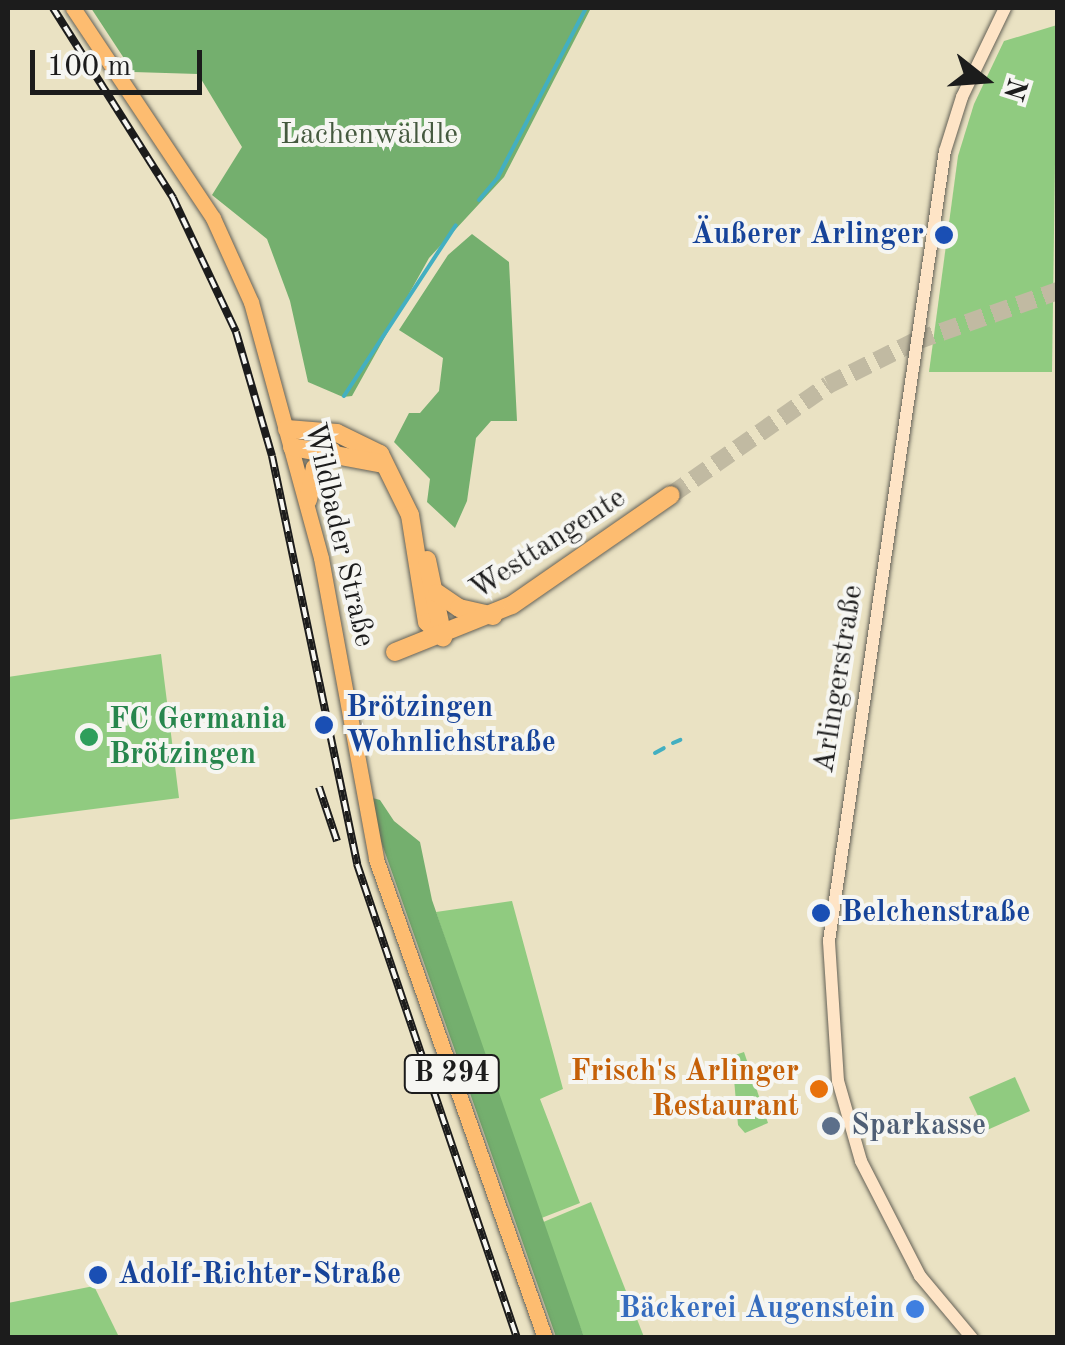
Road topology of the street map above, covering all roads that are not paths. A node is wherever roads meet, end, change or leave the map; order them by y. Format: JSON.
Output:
{"nodes":[{"id":1,"x":73,"y":8,"type":"edge"},
{"id":2,"x":1005,"y":8,"type":"edge"},
{"id":3,"x":290,"y":438,"type":"junction"},
{"id":4,"x":332,"y":451,"type":"junction"},
{"id":5,"x":386,"y":465,"type":"junction"},
{"id":6,"x":671,"y":495,"type":"tunnel mouth"},
{"id":7,"x":308,"y":500,"type":"junction"},
{"id":8,"x":417,"y":539,"type":"junction"},
{"id":9,"x":437,"y":593,"type":"junction"},
{"id":10,"x":494,"y":616,"type":"junction"},
{"id":11,"x":443,"y":637,"type":"junction"},
{"id":12,"x":395,"y":652,"type":"dead end"},
{"id":13,"x":545,"y":1338,"type":"edge"},
{"id":14,"x":972,"y":1338,"type":"edge"}],
"edges":[{"from":1,"to":3,"type":"main road","name":"Wildbader Straße","number":"B 294"},
{"from":2,"to":14,"type":"main road","name":"Arlingerstraße"},
{"from":3,"to":4,"type":"highway"},
{"from":3,"to":5,"type":"highway"},
{"from":3,"to":7,"type":"main road","name":"Wildbader Straße","number":"B 294"},
{"from":4,"to":5,"type":"highway"},
{"from":4,"to":7,"type":"highway"},
{"from":5,"to":8,"type":"highway"},
{"from":6,"to":10,"type":"highway","name":"Westtangente"},
{"from":7,"to":13,"type":"main road","name":"Wildbader Straße","number":"B 294"},
{"from":8,"to":9,"type":"highway"},
{"from":8,"to":11,"type":"highway"},
{"from":9,"to":10,"type":"highway"},
{"from":9,"to":11,"type":"highway"},
{"from":10,"to":11,"type":"highway","name":"Westtangente"},
{"from":11,"to":12,"type":"highway","name":"Westtangente"}]}
